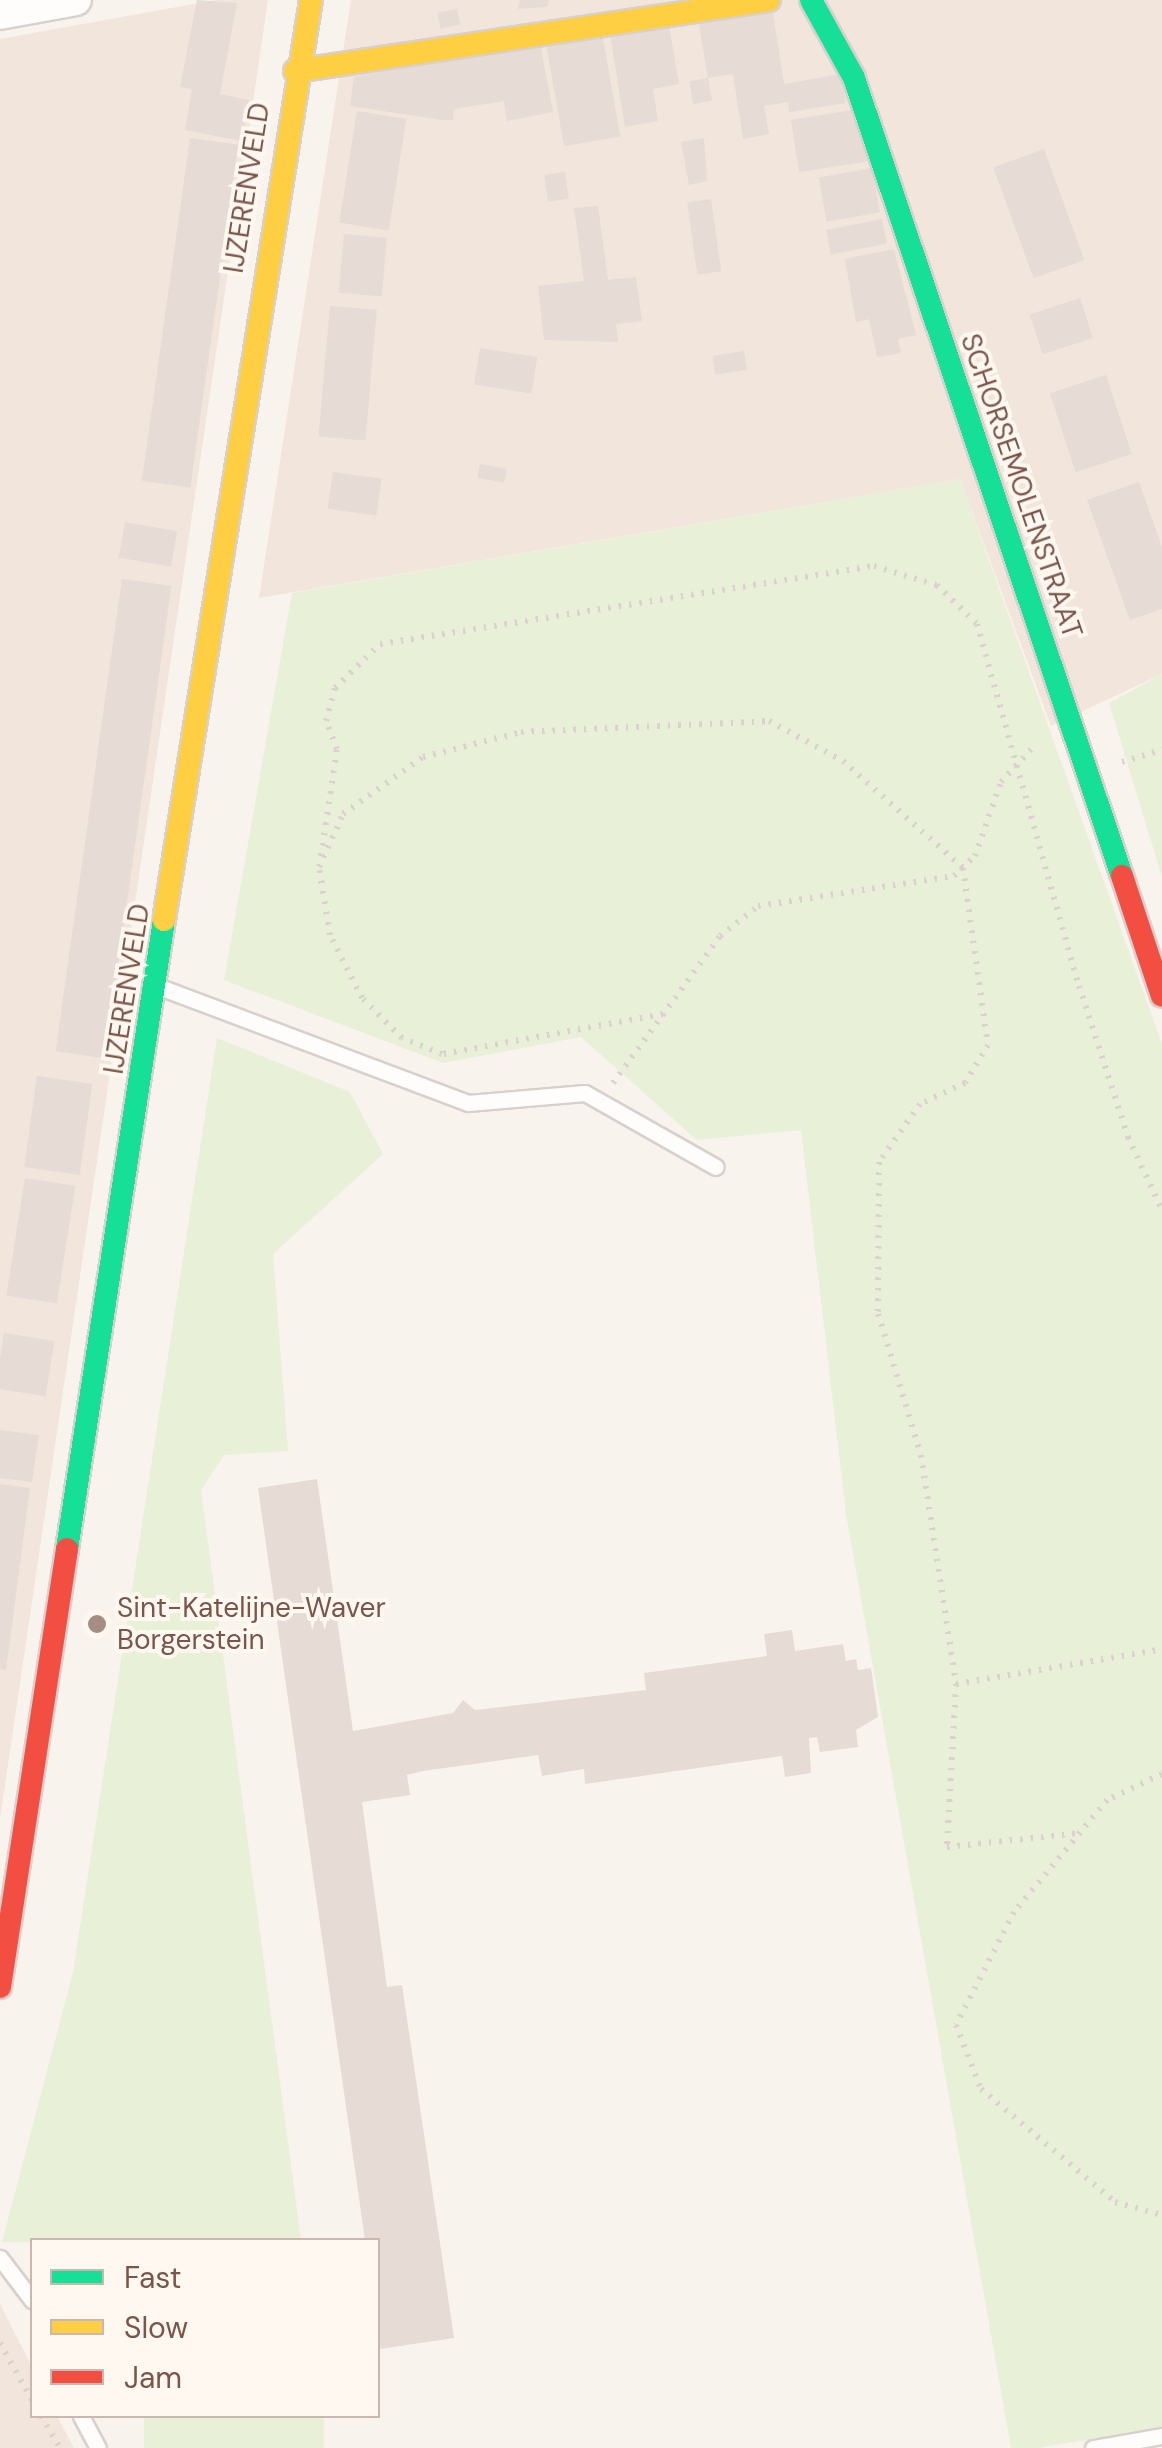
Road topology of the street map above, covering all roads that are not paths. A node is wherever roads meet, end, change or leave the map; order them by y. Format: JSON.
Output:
{"nodes":[{"id":1,"x":76,"y":0,"type":"edge"},
{"id":2,"x":311,"y":0,"type":"edge"},
{"id":3,"x":770,"y":0,"type":"edge"},
{"id":4,"x":811,"y":0,"type":"edge"},
{"id":5,"x":0,"y":14,"type":"edge"},
{"id":6,"x":295,"y":72,"type":"junction"},
{"id":7,"x":158,"y":986,"type":"junction"},
{"id":8,"x":1162,"y":996,"type":"edge"},
{"id":9,"x":716,"y":1167,"type":"dead end"},
{"id":10,"x":0,"y":1986,"type":"edge"},
{"id":11,"x":0,"y":2258,"type":"edge"},
{"id":12,"x":30,"y":2297,"type":"edge"},
{"id":13,"x":82,"y":2418,"type":"edge"},
{"id":14,"x":1162,"y":2436,"type":"edge"},
{"id":15,"x":98,"y":2448,"type":"edge"},
{"id":16,"x":1094,"y":2448,"type":"edge"}],
"edges":[{"from":1,"to":5,"type":"street"},
{"from":2,"to":6,"type":"street","name":"IJZERENVELD"},
{"from":3,"to":6,"type":"street"},
{"from":4,"to":8,"type":"street","name":"SCHORSEMOLENSTRAAT"},
{"from":6,"to":7,"type":"street","name":"IJZERENVELD"},
{"from":7,"to":9,"type":"lane"},
{"from":7,"to":10,"type":"street","name":"IJZERENVELD"},
{"from":11,"to":12,"type":"lane"},
{"from":13,"to":15,"type":"lane"},
{"from":14,"to":16,"type":"lane"}]}
